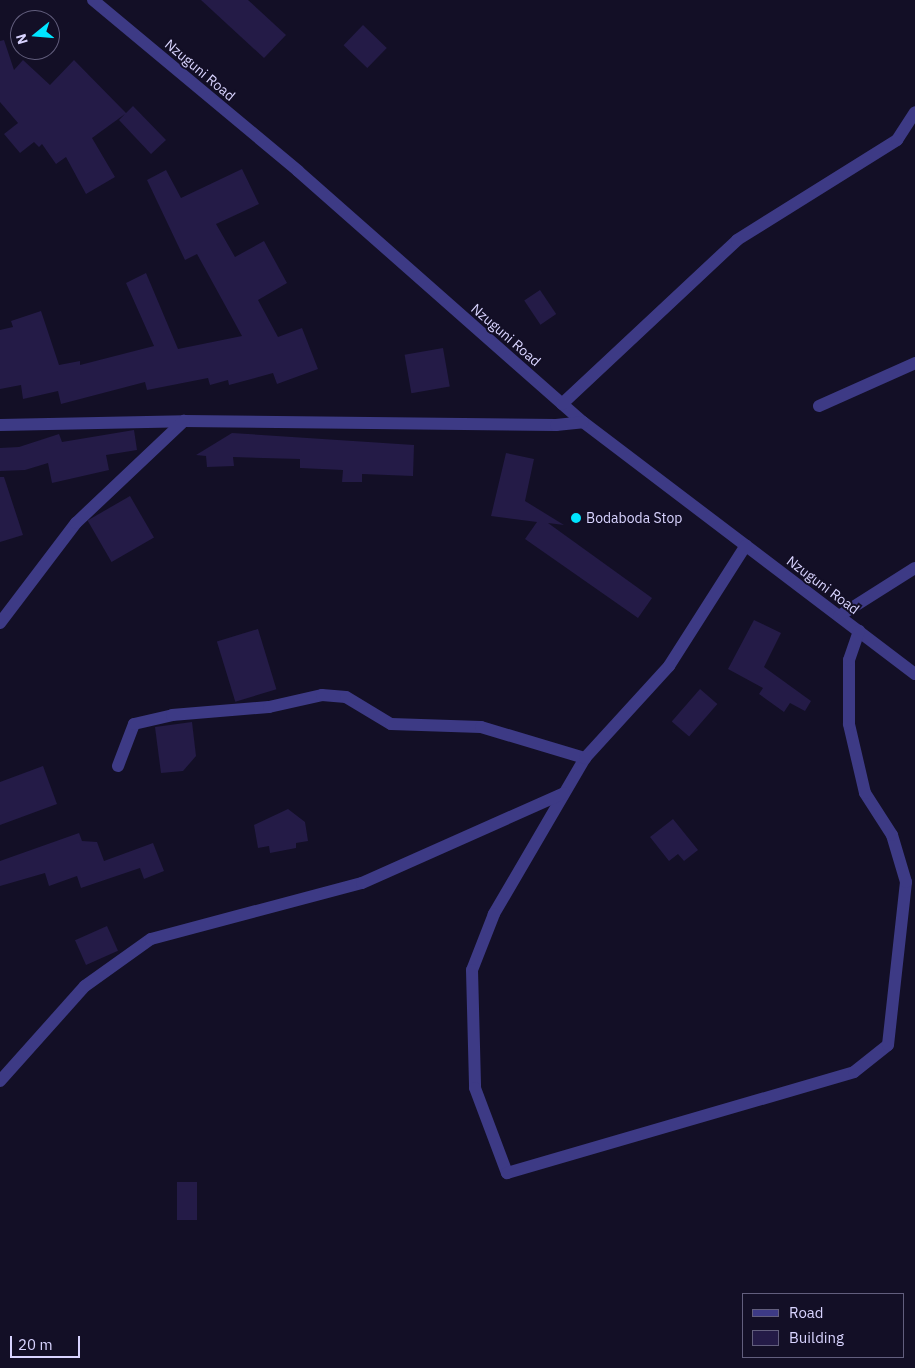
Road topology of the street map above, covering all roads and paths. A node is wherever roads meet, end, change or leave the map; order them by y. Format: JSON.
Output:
{"nodes":[{"id":1,"x":93,"y":0,"type":"edge"},
{"id":2,"x":915,"y":112,"type":"edge"},
{"id":3,"x":915,"y":363,"type":"edge"},
{"id":4,"x":562,"y":404,"type":"junction"},
{"id":5,"x":819,"y":406,"type":"dead end"},
{"id":6,"x":184,"y":421,"type":"junction"},
{"id":7,"x":582,"y":422,"type":"junction"},
{"id":8,"x":0,"y":424,"type":"edge"},
{"id":9,"x":746,"y":545,"type":"junction"},
{"id":10,"x":915,"y":568,"type":"edge"},
{"id":11,"x":839,"y":616,"type":"junction"},
{"id":12,"x":0,"y":623,"type":"edge"},
{"id":13,"x":859,"y":631,"type":"junction"},
{"id":14,"x":915,"y":674,"type":"edge"},
{"id":15,"x":585,"y":758,"type":"junction"},
{"id":16,"x":118,"y":766,"type":"dead end"},
{"id":17,"x":564,"y":793,"type":"junction"},
{"id":18,"x":0,"y":1081,"type":"edge"}],
"edges":[{"from":1,"to":4,"type":"street","name":"Nzuguni Road"},
{"from":2,"to":4,"type":"street"},
{"from":3,"to":5,"type":"street"},
{"from":4,"to":7,"type":"street","name":"Nzuguni Road"},
{"from":6,"to":7,"type":"street"},
{"from":6,"to":8,"type":"street"},
{"from":6,"to":12,"type":"street"},
{"from":7,"to":9,"type":"street","name":"Nzuguni Road"},
{"from":9,"to":11,"type":"street","name":"Nzuguni Road"},
{"from":9,"to":15,"type":"street"},
{"from":10,"to":11,"type":"street"},
{"from":11,"to":13,"type":"street","name":"Nzuguni Road"},
{"from":13,"to":14,"type":"street","name":"Nzuguni Road"},
{"from":13,"to":17,"type":"street"},
{"from":15,"to":16,"type":"street"},
{"from":15,"to":17,"type":"street"},
{"from":17,"to":18,"type":"street"}]}
